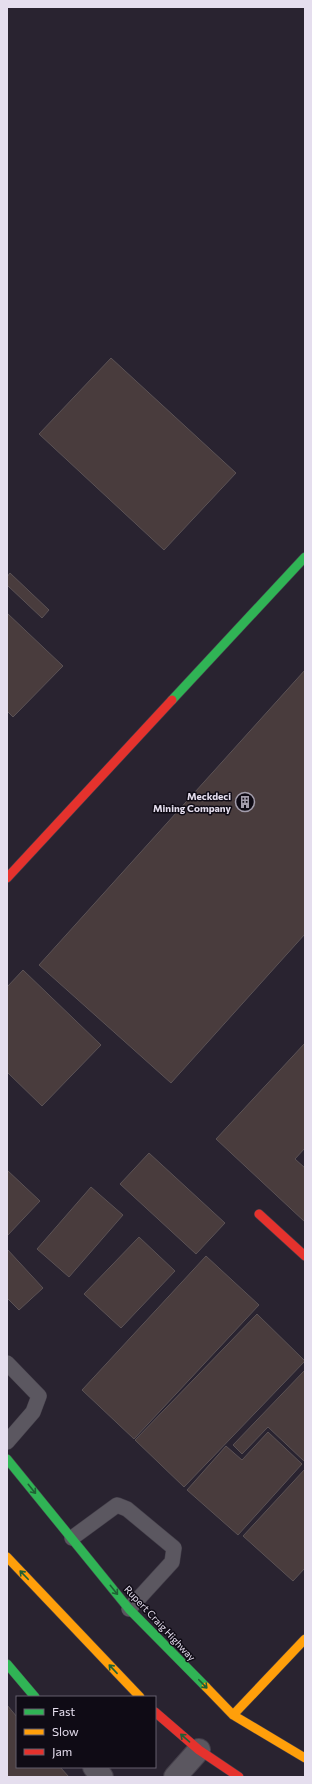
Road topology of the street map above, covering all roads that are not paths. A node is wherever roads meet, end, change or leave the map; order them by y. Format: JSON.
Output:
{"nodes":[{"id":1,"x":305,"y":557,"type":"edge"},
{"id":2,"x":7,"y":878,"type":"edge"},
{"id":3,"x":259,"y":1214,"type":"dead end"},
{"id":4,"x":305,"y":1256,"type":"edge"},
{"id":5,"x":7,"y":1363,"type":"edge"},
{"id":6,"x":7,"y":1442,"type":"edge"},
{"id":7,"x":7,"y":1458,"type":"edge"},
{"id":8,"x":72,"y":1538,"type":"junction"},
{"id":9,"x":7,"y":1557,"type":"edge"},
{"id":10,"x":129,"y":1609,"type":"junction"},
{"id":11,"x":305,"y":1639,"type":"edge"},
{"id":12,"x":7,"y":1664,"type":"edge"},
{"id":13,"x":34,"y":1696,"type":"edge"},
{"id":14,"x":139,"y":1696,"type":"edge"},
{"id":15,"x":156,"y":1713,"type":"edge"},
{"id":16,"x":233,"y":1715,"type":"junction"},
{"id":17,"x":199,"y":1750,"type":"junction"},
{"id":18,"x":305,"y":1758,"type":"edge"},
{"id":19,"x":95,"y":1768,"type":"edge"},
{"id":20,"x":102,"y":1777,"type":"edge"},
{"id":21,"x":175,"y":1777,"type":"edge"},
{"id":22,"x":240,"y":1777,"type":"edge"}],
"edges":[{"from":1,"to":2,"type":"main road"},
{"from":3,"to":4,"type":"main road"},
{"from":5,"to":6,"type":"lane"},
{"from":7,"to":8,"type":"main road","name":"Rupert Craig Highway","one_way":true},
{"from":8,"to":10,"type":"main road","name":"Rupert Craig Highway","one_way":true},
{"from":8,"to":10,"type":"lane"},
{"from":14,"to":9,"type":"main road","one_way":true},
{"from":10,"to":16,"type":"main road","name":"Rupert Craig Highway","one_way":true},
{"from":11,"to":16,"type":"main road"},
{"from":12,"to":13,"type":"main road"},
{"from":17,"to":15,"type":"main road","one_way":true},
{"from":16,"to":18,"type":"main road","name":"Rupert Craig Highway"},
{"from":17,"to":21,"type":"street"},
{"from":17,"to":22,"type":"main road"},
{"from":19,"to":20,"type":"street"}]}
